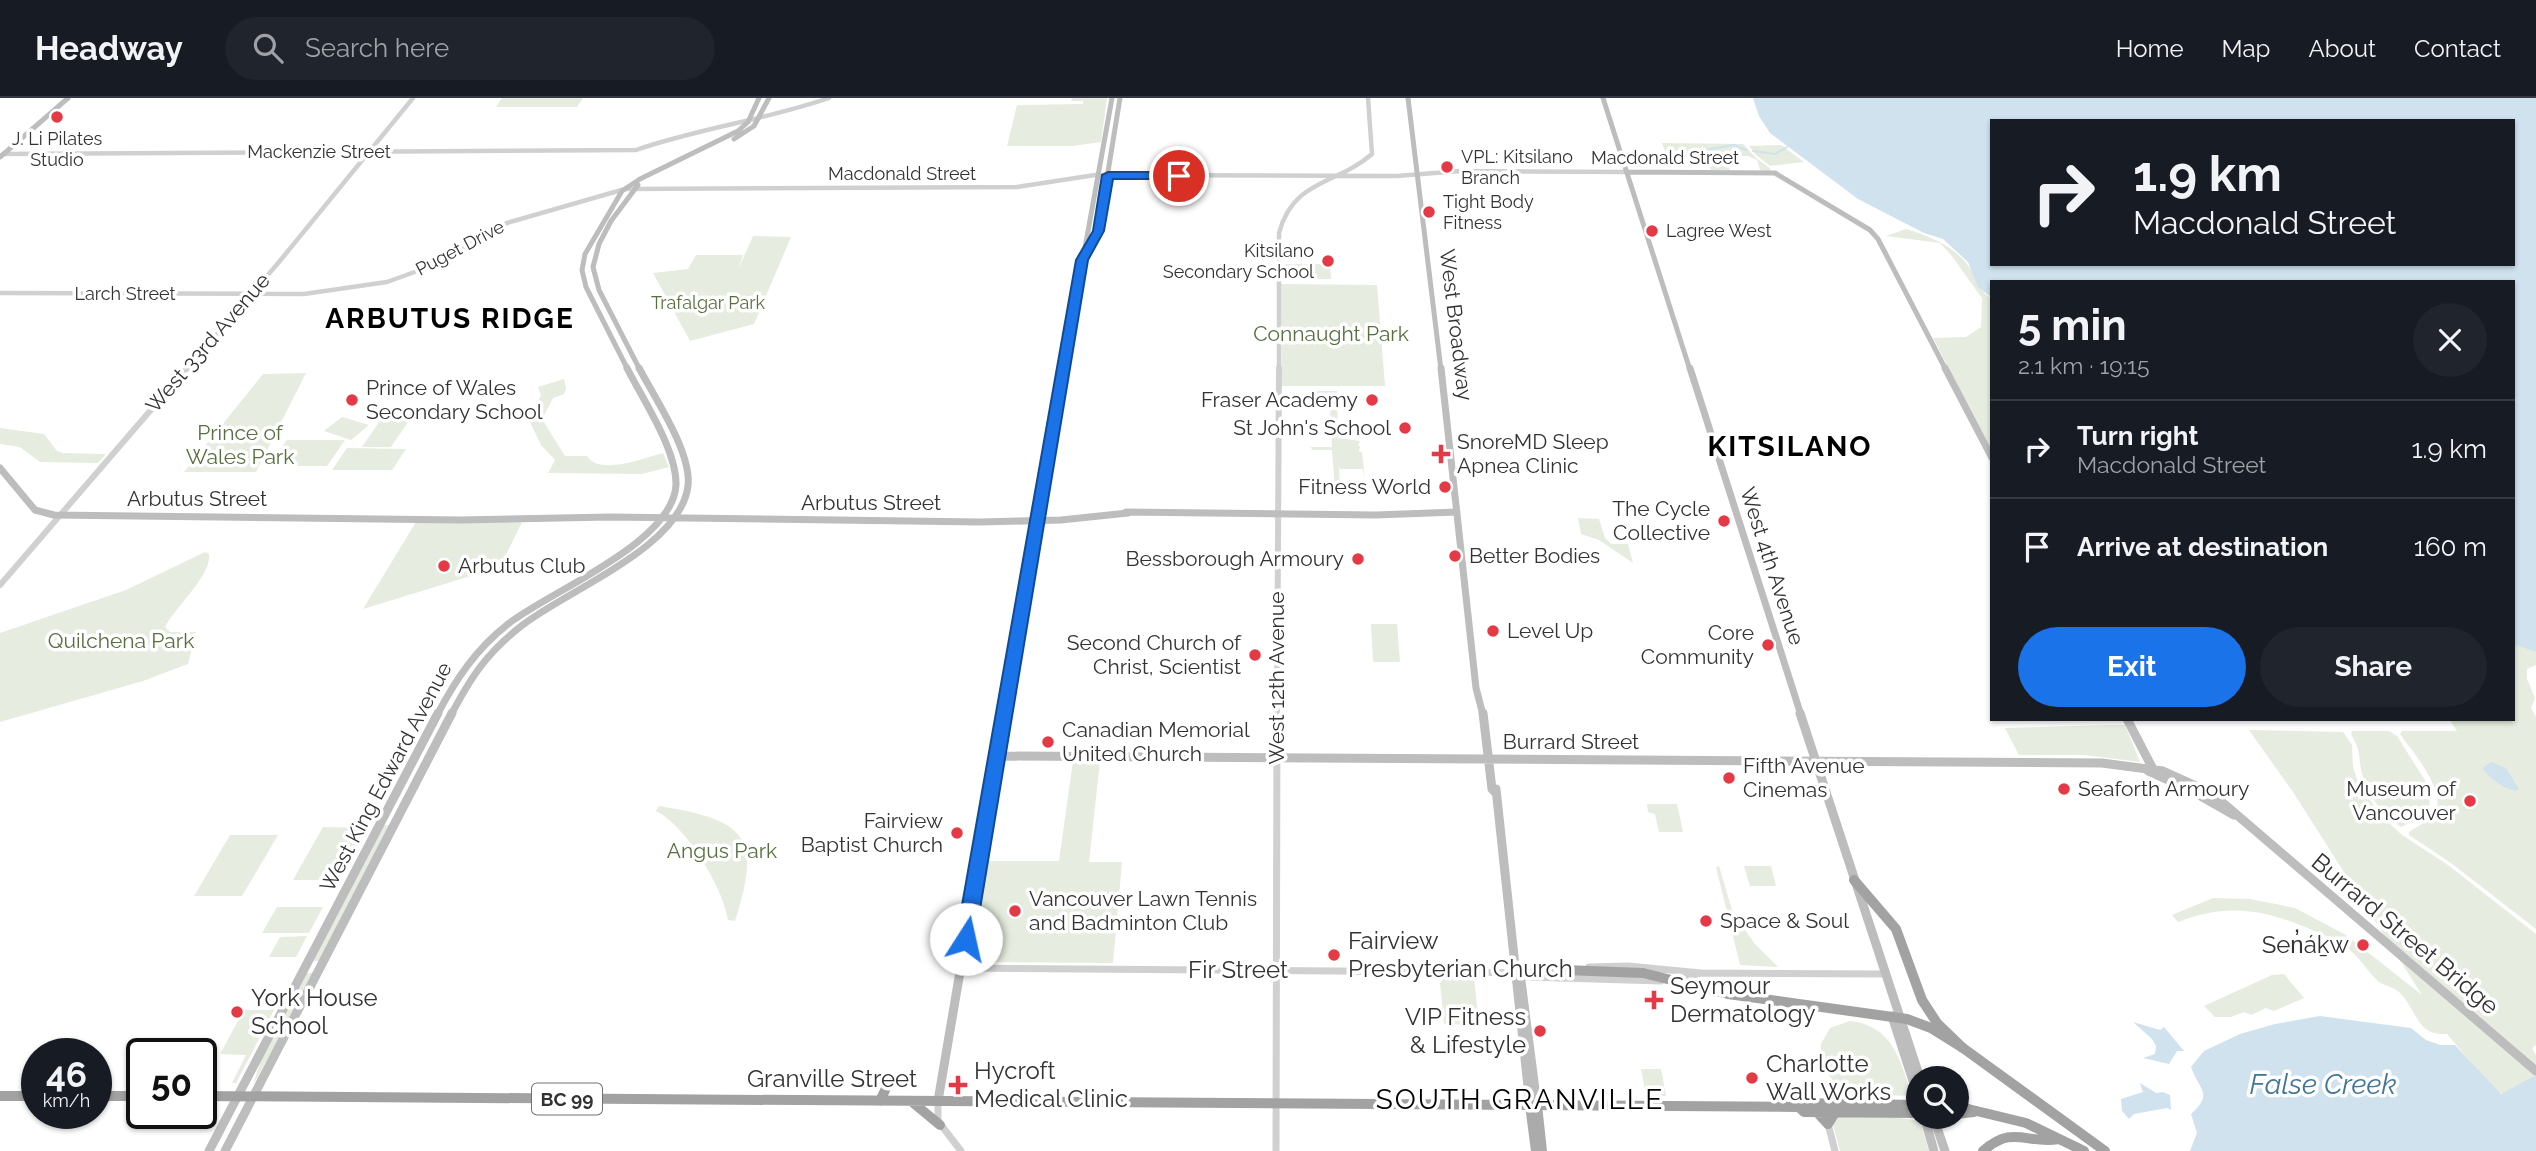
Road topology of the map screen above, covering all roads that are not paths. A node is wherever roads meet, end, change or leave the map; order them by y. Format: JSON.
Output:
{"nodes":[{"id":1,"x":68,"y":98,"type":"edge"},
{"id":2,"x":414,"y":98,"type":"edge"},
{"id":3,"x":759,"y":98,"type":"edge"},
{"id":4,"x":769,"y":98,"type":"edge"},
{"id":5,"x":829,"y":98,"type":"edge"},
{"id":6,"x":1112,"y":98,"type":"edge"},
{"id":7,"x":1120,"y":98,"type":"edge"},
{"id":8,"x":1368,"y":98,"type":"edge"},
{"id":9,"x":1408,"y":98,"type":"edge"},
{"id":10,"x":1603,"y":98,"type":"edge"},
{"id":11,"x":759,"y":118,"type":"junction"},
{"id":12,"x":744,"y":123,"type":"junction"},
{"id":13,"x":369,"y":152,"type":"junction"},
{"id":14,"x":1,"y":156,"type":"edge"},
{"id":15,"x":1627,"y":172,"type":"junction"},
{"id":16,"x":1099,"y":175,"type":"junction"},
{"id":17,"x":1108,"y":175,"type":"junction"},
{"id":18,"x":1333,"y":176,"type":"junction"},
{"id":19,"x":1418,"y":176,"type":"junction"},
{"id":20,"x":644,"y":181,"type":"junction"},
{"id":21,"x":629,"y":189,"type":"junction"},
{"id":22,"x":646,"y":189,"type":"junction"},
{"id":23,"x":1086,"y":250,"type":"junction"},
{"id":24,"x":0,"y":293,"type":"edge"},
{"id":25,"x":251,"y":294,"type":"junction"},
{"id":26,"x":1990,"y":454,"type":"edge"},
{"id":27,"x":0,"y":468,"type":"edge"},
{"id":28,"x":1278,"y":513,"type":"junction"},
{"id":29,"x":1457,"y":513,"type":"junction"},
{"id":30,"x":60,"y":516,"type":"junction"},
{"id":31,"x":1037,"y":519,"type":"junction"},
{"id":32,"x":666,"y":520,"type":"junction"},
{"id":33,"x":0,"y":585,"type":"edge"},
{"id":34,"x":2128,"y":721,"type":"edge"},
{"id":35,"x":997,"y":756,"type":"junction"},
{"id":36,"x":1277,"y":757,"type":"junction"},
{"id":37,"x":1491,"y":759,"type":"junction"},
{"id":38,"x":1815,"y":759,"type":"junction"},
{"id":39,"x":2151,"y":771,"type":"junction"},
{"id":40,"x":2248,"y":827,"type":"joint"},
{"id":41,"x":1854,"y":880,"type":"junction"},
{"id":42,"x":960,"y":968,"type":"junction"},
{"id":43,"x":1278,"y":970,"type":"junction"},
{"id":44,"x":1565,"y":970,"type":"junction"},
{"id":45,"x":1517,"y":973,"type":"junction"},
{"id":46,"x":1701,"y":973,"type":"junction"},
{"id":47,"x":1884,"y":974,"type":"junction"},
{"id":48,"x":1894,"y":1006,"type":"junction"},
{"id":49,"x":1964,"y":1048,"type":"junction"},
{"id":50,"x":1908,"y":1066,"type":"edge"},
{"id":51,"x":1916,"y":1066,"type":"edge"},
{"id":52,"x":2536,"y":1071,"type":"edge"},
{"id":53,"x":887,"y":1086,"type":"dead end"},
{"id":54,"x":0,"y":1096,"type":"edge"},
{"id":55,"x":21,"y":1096,"type":"edge"},
{"id":56,"x":217,"y":1096,"type":"edge"},
{"id":57,"x":237,"y":1097,"type":"junction"},
{"id":58,"x":254,"y":1097,"type":"junction"},
{"id":59,"x":880,"y":1101,"type":"junction"},
{"id":60,"x":911,"y":1101,"type":"junction"},
{"id":61,"x":938,"y":1101,"type":"junction"},
{"id":62,"x":1276,"y":1103,"type":"junction"},
{"id":63,"x":1533,"y":1105,"type":"junction"},
{"id":64,"x":1799,"y":1107,"type":"junction"},
{"id":65,"x":1906,"y":1107,"type":"edge"},
{"id":66,"x":1902,"y":1108,"type":"junction"},
{"id":67,"x":1906,"y":1109,"type":"edge"},
{"id":68,"x":1969,"y":1109,"type":"edge"},
{"id":69,"x":1816,"y":1111,"type":"junction"},
{"id":70,"x":1836,"y":1111,"type":"junction"},
{"id":71,"x":1975,"y":1111,"type":"junction"},
{"id":72,"x":1969,"y":1112,"type":"edge"},
{"id":73,"x":1828,"y":1124,"type":"junction"},
{"id":74,"x":940,"y":1125,"type":"junction"},
{"id":75,"x":1928,"y":1129,"type":"edge"},
{"id":76,"x":1937,"y":1129,"type":"edge"},
{"id":77,"x":2059,"y":1139,"type":"junction"},
{"id":78,"x":209,"y":1151,"type":"edge"},
{"id":79,"x":225,"y":1151,"type":"edge"},
{"id":80,"x":961,"y":1151,"type":"edge"},
{"id":81,"x":1276,"y":1151,"type":"edge"},
{"id":82,"x":1536,"y":1151,"type":"edge"},
{"id":83,"x":1542,"y":1151,"type":"edge"},
{"id":84,"x":1835,"y":1151,"type":"edge"},
{"id":85,"x":1934,"y":1151,"type":"edge"},
{"id":86,"x":1945,"y":1151,"type":"edge"},
{"id":87,"x":1983,"y":1151,"type":"edge"},
{"id":88,"x":2084,"y":1151,"type":"edge"},
{"id":89,"x":2105,"y":1151,"type":"edge"}],
"edges":[{"from":1,"to":14,"type":"main road"},
{"from":2,"to":13,"type":"street","name":"West 33rd Avenue"},
{"from":3,"to":12,"type":"main road"},
{"from":4,"to":11,"type":"main road","name":"West King Edward Avenue"},
{"from":5,"to":11,"type":"street","name":"Mackenzie Street"},
{"from":6,"to":16,"type":"main road"},
{"from":7,"to":17,"type":"main road"},
{"from":8,"to":18,"type":"street"},
{"from":9,"to":19,"type":"main road","name":"West Broadway"},
{"from":10,"to":15,"type":"main road","name":"West 4th Avenue"},
{"from":11,"to":12,"type":"street","name":"Mackenzie Street"},
{"from":11,"to":20,"type":"main road","name":"West King Edward Avenue"},
{"from":12,"to":13,"type":"street","name":"Mackenzie Street"},
{"from":12,"to":21,"type":"main road","name":"West King Edward Avenue"},
{"from":13,"to":14,"type":"street","name":"Mackenzie Street"},
{"from":13,"to":25,"type":"street","name":"West 33rd Avenue"},
{"from":15,"to":19,"type":"street","name":"Macdonald Street"},
{"from":15,"to":26,"type":"main road","name":"Macdonald Street"},
{"from":15,"to":38,"type":"main road","name":"West 4th Avenue"},
{"from":16,"to":17,"type":"street","name":"Macdonald Street"},
{"from":16,"to":22,"type":"street","name":"Macdonald Street"},
{"from":16,"to":23,"type":"main road"},
{"from":17,"to":18,"type":"street","name":"Macdonald Street"},
{"from":17,"to":23,"type":"main road"},
{"from":18,"to":19,"type":"street","name":"Macdonald Street"},
{"from":18,"to":28,"type":"street","name":"West 12th Avenue"},
{"from":19,"to":29,"type":"main road","name":"West Broadway"},
{"from":20,"to":21,"type":"main road","name":"West King Edward Avenue"},
{"from":20,"to":22,"type":"main road"},
{"from":21,"to":22,"type":"street","name":"Macdonald Street"},
{"from":21,"to":25,"type":"street","name":"Puget Drive"},
{"from":21,"to":32,"type":"main road","name":"West King Edward Avenue"},
{"from":21,"to":32,"type":"main road","name":"West King Edward Avenue"},
{"from":23,"to":31,"type":"main road"},
{"from":24,"to":25,"type":"street","name":"Larch Street"},
{"from":25,"to":30,"type":"street","name":"West 33rd Avenue"},
{"from":27,"to":30,"type":"main road","name":"Arbutus Street"},
{"from":28,"to":29,"type":"main road","name":"Arbutus Street"},
{"from":28,"to":31,"type":"main road","name":"Arbutus Street"},
{"from":28,"to":36,"type":"street","name":"West 12th Avenue"},
{"from":29,"to":37,"type":"main road","name":"West Broadway"},
{"from":30,"to":32,"type":"main road","name":"Arbutus Street"},
{"from":30,"to":33,"type":"street","name":"West 33rd Avenue"},
{"from":31,"to":32,"type":"main road","name":"Arbutus Street"},
{"from":31,"to":35,"type":"main road"},
{"from":32,"to":57,"type":"main road","name":"West King Edward Avenue"},
{"from":32,"to":58,"type":"main road","name":"West King Edward Avenue"},
{"from":34,"to":39,"type":"main road"},
{"from":35,"to":36,"type":"main road","name":"Burrard Street"},
{"from":35,"to":42,"type":"main road"},
{"from":36,"to":37,"type":"main road","name":"Burrard Street"},
{"from":36,"to":43,"type":"street","name":"West 12th Avenue"},
{"from":37,"to":38,"type":"main road","name":"Burrard Street"},
{"from":37,"to":45,"type":"main road","name":"West Broadway"},
{"from":38,"to":39,"type":"main road","name":"Burrard Street"},
{"from":38,"to":41,"type":"main road","name":"West 4th Avenue"},
{"from":39,"to":40,"type":"main road","name":"Burrard Street"},
{"from":40,"to":52,"type":"main road","name":"Burrard Street Bridge"},
{"from":41,"to":47,"type":"main road","name":"West 4th Avenue"},
{"from":41,"to":49,"type":"highway","bridge":true},
{"from":42,"to":43,"type":"street","name":"Fir Street"},
{"from":42,"to":61,"type":"main road"},
{"from":43,"to":45,"type":"street","name":"Fir Street"},
{"from":43,"to":62,"type":"street","name":"West 12th Avenue"},
{"from":44,"to":45,"type":"street","name":"Fir Street"},
{"from":44,"to":46,"type":"street","name":"Fir Street"},
{"from":44,"to":49,"type":"highway","bridge":true},
{"from":45,"to":46,"type":"street","name":"Fir Street"},
{"from":45,"to":63,"type":"main road","name":"West Broadway"},
{"from":46,"to":47,"type":"street","name":"Fir Street"},
{"from":47,"to":48,"type":"main road","name":"West 4th Avenue"},
{"from":48,"to":50,"type":"main road","name":"West 4th Avenue"},
{"from":48,"to":51,"type":"main road","name":"West 4th Avenue"},
{"from":49,"to":89,"type":"highway"},
{"from":53,"to":59,"type":"highway"},
{"from":54,"to":55,"type":"highway"},
{"from":56,"to":57,"type":"highway","name":"Granville Street","number":"BC 99"},
{"from":57,"to":58,"type":"highway","name":"Granville Street","number":"BC 99"},
{"from":57,"to":78,"type":"main road","name":"West King Edward Avenue"},
{"from":58,"to":59,"type":"highway","name":"Granville Street","number":"BC 99"},
{"from":58,"to":79,"type":"main road","name":"West King Edward Avenue"},
{"from":59,"to":60,"type":"highway","name":"Granville Street","number":"BC 99"},
{"from":60,"to":61,"type":"highway","name":"Granville Street","number":"BC 99"},
{"from":60,"to":74,"type":"highway"},
{"from":61,"to":62,"type":"highway","name":"Granville Street","number":"BC 99"},
{"from":61,"to":74,"type":"street"},
{"from":62,"to":63,"type":"highway","name":"Granville Street","number":"BC 99"},
{"from":62,"to":81,"type":"street","name":"West 12th Avenue"},
{"from":63,"to":64,"type":"highway","name":"Granville Street","number":"BC 99"},
{"from":63,"to":82,"type":"main road","name":"West Broadway"},
{"from":63,"to":83,"type":"main road","name":"West Broadway"},
{"from":64,"to":66,"type":"highway","name":"Granville Street","number":"BC 99"},
{"from":64,"to":69,"type":"highway","name":"Granville Street","number":"BC 99"},
{"from":65,"to":66,"type":"highway","number":"BC 99"},
{"from":66,"to":67,"type":"highway","number":"BC 99"},
{"from":66,"to":70,"type":"highway","name":"Granville Street","number":"BC 99"},
{"from":68,"to":71,"type":"highway"},
{"from":69,"to":70,"type":"highway","name":"Granville Street","number":"BC 99"},
{"from":69,"to":73,"type":"highway"},
{"from":70,"to":73,"type":"highway"},
{"from":71,"to":72,"type":"highway"},
{"from":71,"to":77,"type":"highway"},
{"from":73,"to":84,"type":"street"},
{"from":74,"to":80,"type":"street"},
{"from":75,"to":85,"type":"main road"},
{"from":76,"to":86,"type":"main road"},
{"from":77,"to":87,"type":"highway"},
{"from":77,"to":88,"type":"highway"}]}
